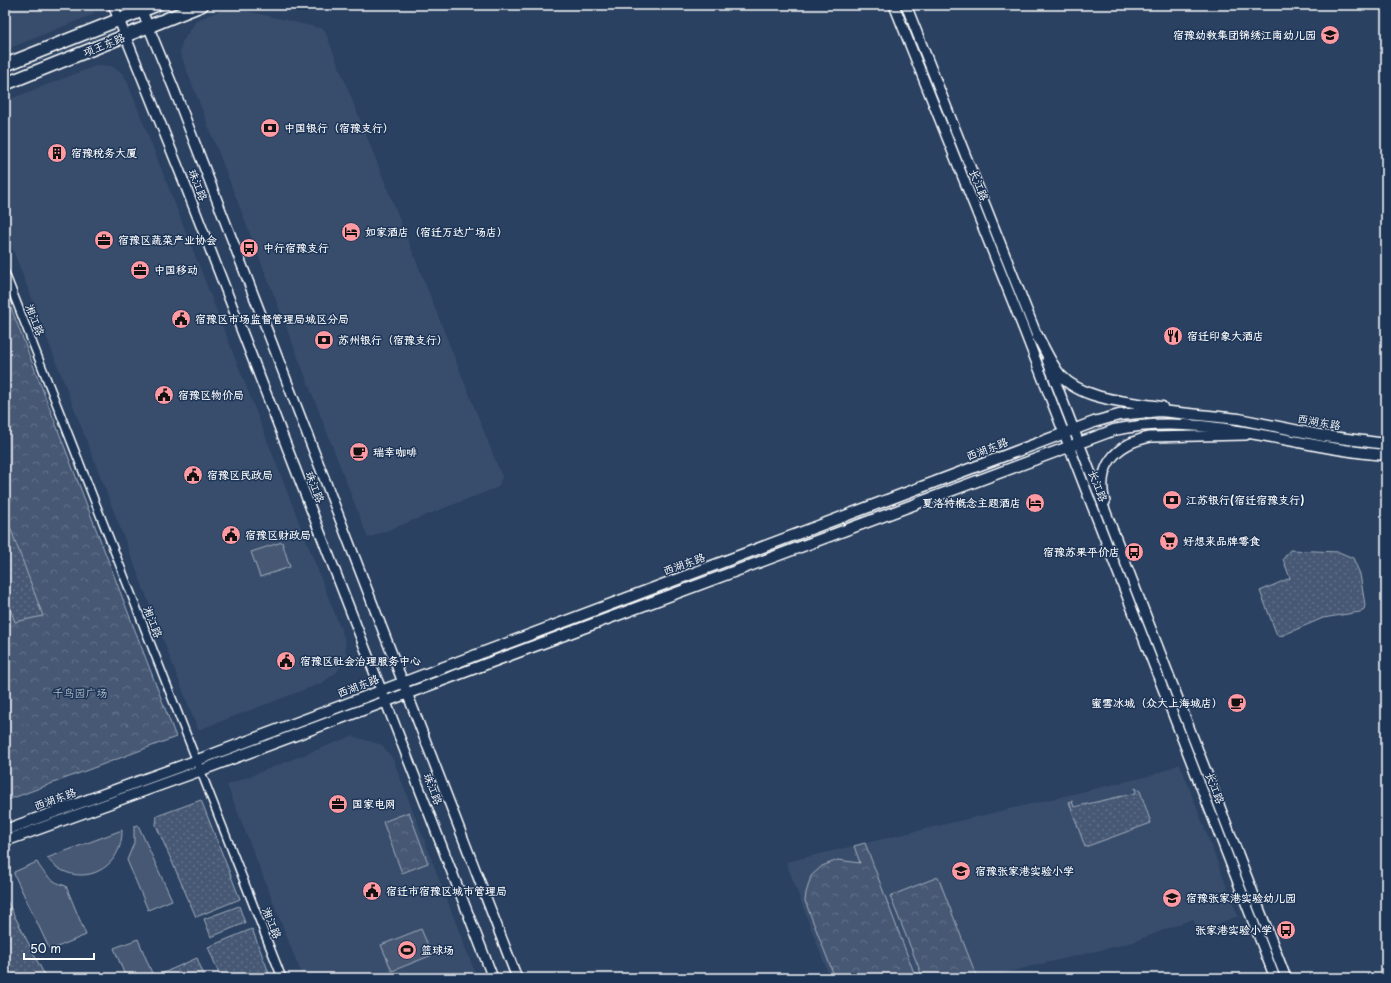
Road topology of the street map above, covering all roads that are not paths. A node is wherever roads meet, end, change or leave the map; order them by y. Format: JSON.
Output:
{"nodes":[{"id":1,"x":113,"y":5,"type":"edge"},
{"id":2,"x":156,"y":5,"type":"edge"},
{"id":3,"x":202,"y":5,"type":"edge"},
{"id":4,"x":894,"y":5,"type":"edge"},
{"id":5,"x":906,"y":5,"type":"edge"},
{"id":6,"x":141,"y":8,"type":"edge"},
{"id":7,"x":119,"y":19,"type":"junction"},
{"id":8,"x":148,"y":27,"type":"junction"},
{"id":9,"x":126,"y":36,"type":"junction"},
{"id":10,"x":5,"y":65,"type":"edge"},
{"id":11,"x":5,"y":84,"type":"edge"},
{"id":12,"x":5,"y":273,"type":"edge"},
{"id":13,"x":1037,"y":335,"type":"junction"},
{"id":14,"x":1239,"y":419,"type":"junction"},
{"id":15,"x":1068,"y":430,"type":"junction"},
{"id":16,"x":1261,"y":435,"type":"junction"},
{"id":17,"x":1073,"y":444,"type":"junction"},
{"id":18,"x":1386,"y":444,"type":"edge"},
{"id":19,"x":1386,"y":455,"type":"edge"},
{"id":20,"x":1116,"y":540,"type":"junction"},
{"id":21,"x":402,"y":682,"type":"junction"},
{"id":22,"x":381,"y":690,"type":"junction"},
{"id":23,"x":406,"y":693,"type":"junction"},
{"id":24,"x":386,"y":701,"type":"junction"},
{"id":25,"x":195,"y":761,"type":"junction"},
{"id":26,"x":200,"y":771,"type":"junction"},
{"id":27,"x":5,"y":830,"type":"edge"},
{"id":28,"x":5,"y":841,"type":"edge"},
{"id":29,"x":282,"y":978,"type":"edge"},
{"id":30,"x":493,"y":978,"type":"edge"},
{"id":31,"x":517,"y":978,"type":"edge"},
{"id":32,"x":1275,"y":978,"type":"edge"},
{"id":33,"x":1286,"y":978,"type":"edge"}],
"edges":[{"from":1,"to":7,"type":"street","name":"珠江路"},
{"from":2,"to":6,"type":"main road","name":"项王东路"},
{"from":3,"to":8,"type":"main road","name":"项王东路"},
{"from":4,"to":15,"type":"street","name":"长江路"},
{"from":5,"to":13,"type":"street","name":"长江路"},
{"from":6,"to":7,"type":"main road","name":"项王东路"},
{"from":6,"to":8,"type":"street","name":"珠江路"},
{"from":7,"to":9,"type":"street","name":"珠江路"},
{"from":7,"to":10,"type":"main road","name":"项王东路"},
{"from":8,"to":9,"type":"main road","name":"项王东路"},
{"from":8,"to":21,"type":"street","name":"珠江路"},
{"from":9,"to":11,"type":"main road","name":"项王东路"},
{"from":9,"to":22,"type":"street","name":"珠江路"},
{"from":12,"to":25,"type":"street","name":"湘江路"},
{"from":13,"to":14,"type":"main road"},
{"from":13,"to":15,"type":"street","name":"长江路"},
{"from":14,"to":15,"type":"main road","name":"西湖东路"},
{"from":14,"to":18,"type":"main road","name":"西湖东路"},
{"from":15,"to":17,"type":"street","name":"长江路"},
{"from":15,"to":21,"type":"main road","name":"西湖东路"},
{"from":16,"to":17,"type":"main road","name":"西湖东路"},
{"from":16,"to":19,"type":"main road","name":"西湖东路"},
{"from":16,"to":20,"type":"street"},
{"from":17,"to":20,"type":"street","name":"长江路"},
{"from":17,"to":23,"type":"main road","name":"西湖东路"},
{"from":17,"to":32,"type":"street","name":"长江路"},
{"from":20,"to":33,"type":"street","name":"长江路"},
{"from":21,"to":22,"type":"main road","name":"西湖东路"},
{"from":21,"to":23,"type":"street","name":"珠江路"},
{"from":22,"to":24,"type":"street","name":"珠江路"},
{"from":22,"to":25,"type":"main road","name":"西湖东路"},
{"from":23,"to":24,"type":"main road","name":"西湖东路"},
{"from":23,"to":31,"type":"street","name":"珠江路"},
{"from":24,"to":26,"type":"main road","name":"西湖东路"},
{"from":24,"to":30,"type":"street","name":"珠江路"},
{"from":25,"to":26,"type":"street","name":"湘江路"},
{"from":25,"to":27,"type":"main road","name":"西湖东路"},
{"from":26,"to":28,"type":"main road","name":"西湖东路"},
{"from":26,"to":29,"type":"street","name":"湘江路"}]}
